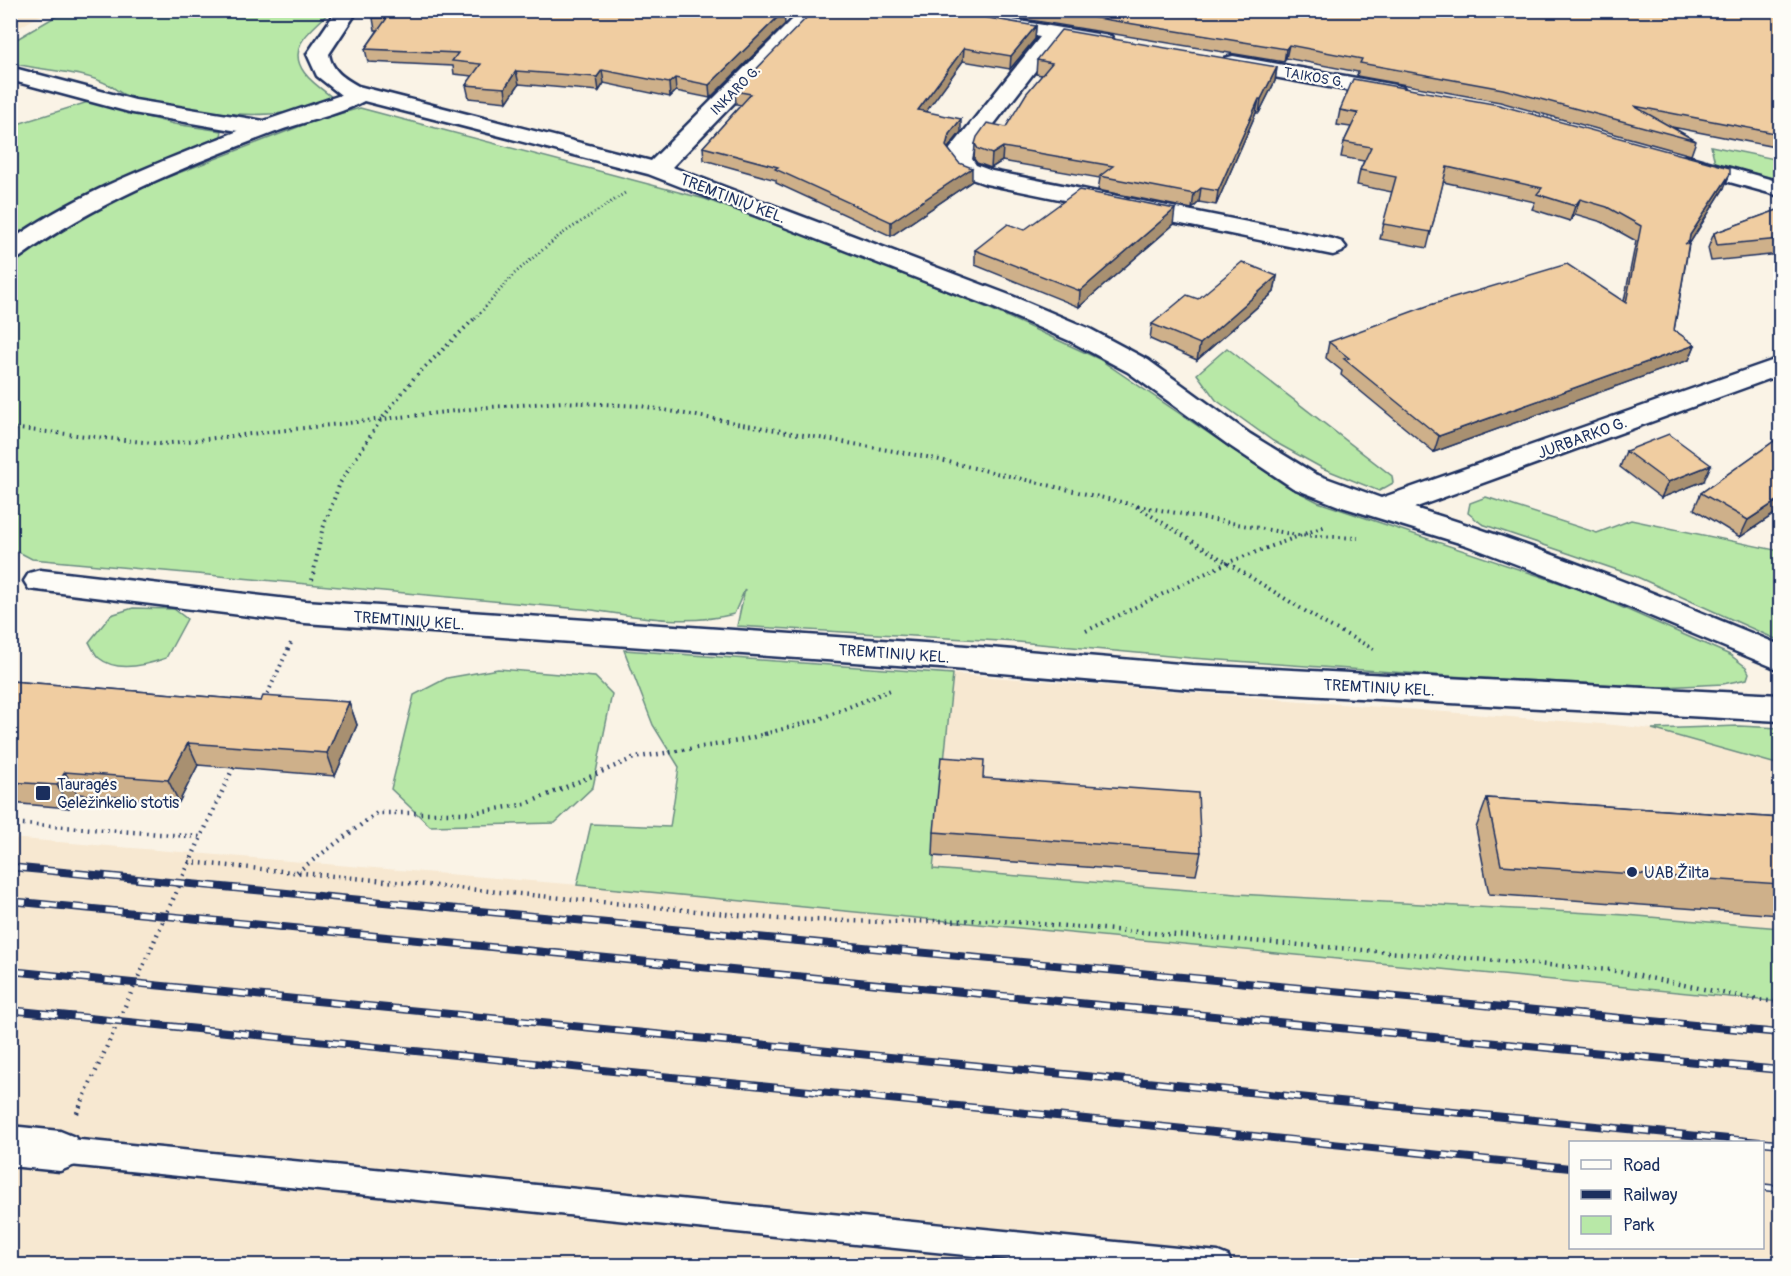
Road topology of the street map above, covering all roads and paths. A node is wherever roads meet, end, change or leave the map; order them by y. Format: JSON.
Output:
{"nodes":[{"id":1,"x":348,"y":10,"type":"edge"},
{"id":2,"x":912,"y":10,"type":"edge"},
{"id":3,"x":811,"y":14,"type":"edge"},
{"id":4,"x":785,"y":16,"type":"dead end"},
{"id":5,"x":1054,"y":33,"type":"junction"},
{"id":6,"x":1130,"y":46,"type":"edge"},
{"id":7,"x":1211,"y":59,"type":"edge"},
{"id":8,"x":10,"y":73,"type":"edge"},
{"id":9,"x":359,"y":95,"type":"junction"},
{"id":10,"x":1418,"y":96,"type":"edge"},
{"id":11,"x":1518,"y":112,"type":"edge"},
{"id":12,"x":1575,"y":121,"type":"edge"},
{"id":13,"x":265,"y":128,"type":"junction"},
{"id":14,"x":1670,"y":158,"type":"edge"},
{"id":15,"x":656,"y":169,"type":"junction"},
{"id":16,"x":1780,"y":189,"type":"edge"},
{"id":17,"x":1333,"y":247,"type":"dead end"},
{"id":18,"x":10,"y":253,"type":"edge"},
{"id":19,"x":1780,"y":366,"type":"edge"},
{"id":20,"x":380,"y":421,"type":"junction"},
{"id":21,"x":10,"y":428,"type":"edge"},
{"id":22,"x":1134,"y":505,"type":"junction"},
{"id":23,"x":1384,"y":508,"type":"junction"},
{"id":24,"x":1297,"y":536,"type":"junction"},
{"id":25,"x":1364,"y":539,"type":"dead end"},
{"id":26,"x":1229,"y":562,"type":"junction"},
{"id":27,"x":40,"y":581,"type":"dead end"},
{"id":28,"x":305,"y":612,"type":"junction"},
{"id":29,"x":1749,"y":645,"type":"junction"},
{"id":30,"x":1376,"y":650,"type":"dead end"},
{"id":31,"x":954,"y":657,"type":"junction"},
{"id":32,"x":1780,"y":658,"type":"edge"},
{"id":33,"x":1032,"y":664,"type":"junction"},
{"id":34,"x":1765,"y":708,"type":"edge"},
{"id":35,"x":260,"y":709,"type":"edge"},
{"id":36,"x":236,"y":762,"type":"edge"},
{"id":37,"x":10,"y":823,"type":"edge"},
{"id":38,"x":201,"y":837,"type":"junction"},
{"id":39,"x":189,"y":862,"type":"junction"},
{"id":40,"x":297,"y":872,"type":"junction"},
{"id":41,"x":1780,"y":1002,"type":"edge"},
{"id":42,"x":10,"y":1146,"type":"edge"},
{"id":43,"x":60,"y":1151,"type":"junction"},
{"id":44,"x":1218,"y":1266,"type":"edge"}],
"edges":[{"from":1,"to":9,"type":"street","name":"TREMTINIŲ KEL."},
{"from":2,"to":5,"type":"street"},
{"from":3,"to":4,"type":"street"},
{"from":3,"to":15,"type":"street","name":"INKARO G."},
{"from":5,"to":6,"type":"street"},
{"from":5,"to":17,"type":"street"},
{"from":7,"to":10,"type":"street","name":"TAIKOS G."},
{"from":8,"to":13,"type":"street"},
{"from":9,"to":13,"type":"street"},
{"from":9,"to":15,"type":"street","name":"TREMTINIŲ KEL."},
{"from":11,"to":12,"type":"path"},
{"from":13,"to":18,"type":"street"},
{"from":14,"to":16,"type":"street"},
{"from":15,"to":20,"type":"path"},
{"from":15,"to":23,"type":"street","name":"TREMTINIŲ KEL."},
{"from":19,"to":23,"type":"street","name":"JURBARKO G."},
{"from":20,"to":21,"type":"path"},
{"from":20,"to":22,"type":"path"},
{"from":20,"to":28,"type":"path"},
{"from":22,"to":24,"type":"path"},
{"from":22,"to":26,"type":"path"},
{"from":23,"to":24,"type":"path"},
{"from":23,"to":29,"type":"street","name":"TREMTINIŲ KEL."},
{"from":24,"to":25,"type":"path"},
{"from":24,"to":26,"type":"path"},
{"from":26,"to":30,"type":"path"},
{"from":26,"to":33,"type":"path"},
{"from":27,"to":28,"type":"street","name":"TREMTINIŲ KEL."},
{"from":28,"to":31,"type":"street","name":"TREMTINIŲ KEL."},
{"from":28,"to":35,"type":"path"},
{"from":29,"to":32,"type":"street","name":"TREMTINIŲ KEL."},
{"from":29,"to":34,"type":"street","name":"TREMTINIŲ KEL."},
{"from":31,"to":33,"type":"street","name":"TREMTINIŲ KEL."},
{"from":31,"to":40,"type":"path"},
{"from":33,"to":34,"type":"street","name":"TREMTINIŲ KEL."},
{"from":36,"to":38,"type":"path"},
{"from":37,"to":38,"type":"path"},
{"from":38,"to":39,"type":"path"},
{"from":39,"to":40,"type":"path"},
{"from":39,"to":43,"type":"path"},
{"from":40,"to":41,"type":"path"},
{"from":42,"to":43,"type":"street"},
{"from":43,"to":44,"type":"lane"}]}
